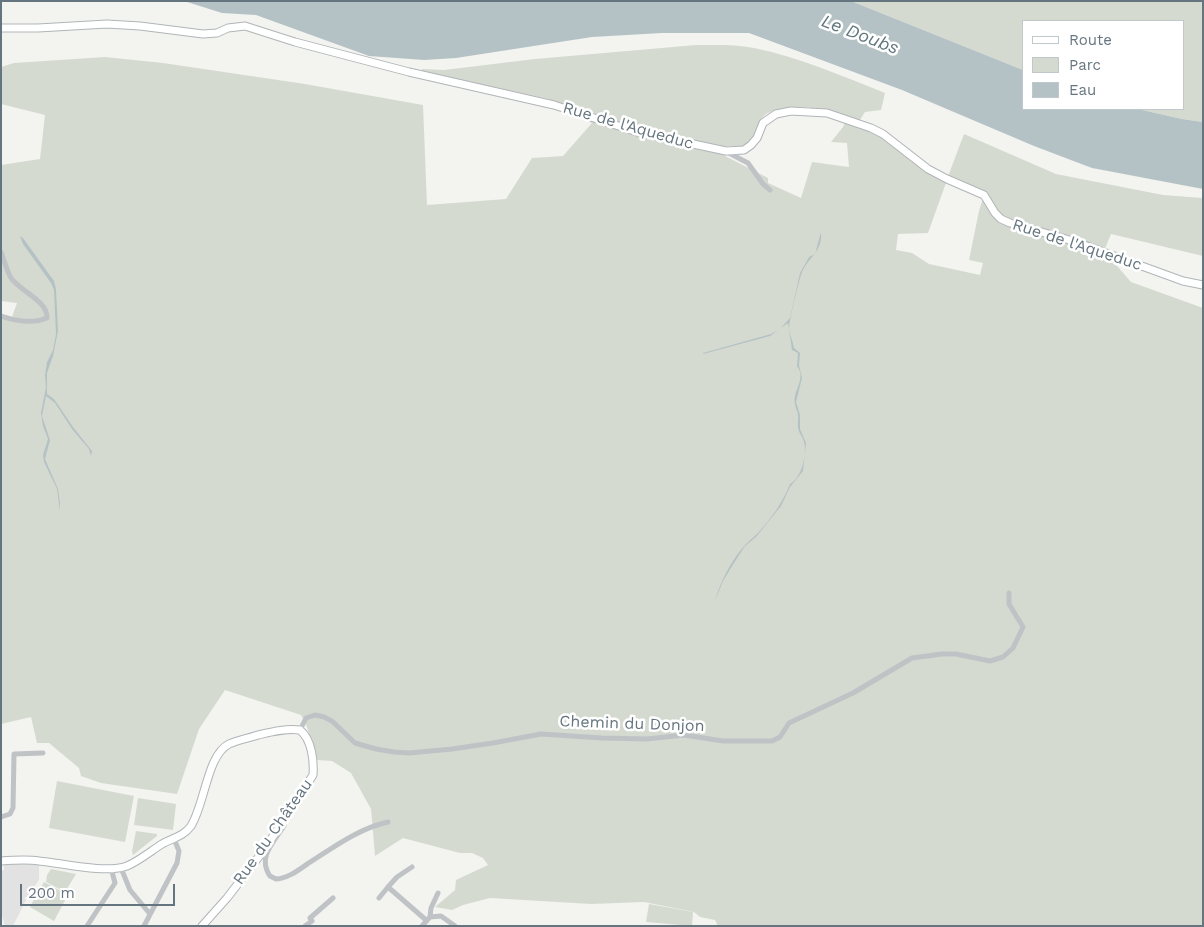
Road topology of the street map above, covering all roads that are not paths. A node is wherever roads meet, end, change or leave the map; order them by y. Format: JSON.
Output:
{"nodes":[{"id":1,"x":1,"y":28,"type":"edge"},
{"id":2,"x":726,"y":151,"type":"junction"},
{"id":3,"x":770,"y":190,"type":"dead end"},
{"id":4,"x":1,"y":252,"type":"edge"},
{"id":5,"x":1203,"y":286,"type":"edge"},
{"id":6,"x":1,"y":316,"type":"edge"},
{"id":7,"x":1009,"y":593,"type":"dead end"},
{"id":8,"x":300,"y":730,"type":"junction"},
{"id":9,"x":43,"y":753,"type":"dead end"},
{"id":10,"x":1,"y":817,"type":"edge"},
{"id":11,"x":283,"y":821,"type":"junction"},
{"id":12,"x":388,"y":822,"type":"dead end"},
{"id":13,"x":174,"y":839,"type":"junction"},
{"id":14,"x":1,"y":860,"type":"edge"},
{"id":15,"x":412,"y":867,"type":"dead end"},
{"id":16,"x":111,"y":868,"type":"junction"},
{"id":17,"x":121,"y":868,"type":"junction"},
{"id":18,"x":388,"y":887,"type":"junction"},
{"id":19,"x":438,"y":893,"type":"dead end"},
{"id":20,"x":333,"y":898,"type":"dead end"},
{"id":21,"x":378,"y":898,"type":"dead end"},
{"id":22,"x":150,"y":914,"type":"junction"},
{"id":23,"x":426,"y":921,"type":"edge"},
{"id":24,"x":87,"y":926,"type":"edge"},
{"id":25,"x":144,"y":926,"type":"edge"},
{"id":26,"x":202,"y":926,"type":"edge"},
{"id":27,"x":305,"y":926,"type":"edge"},
{"id":28,"x":455,"y":926,"type":"edge"}],
"edges":[{"from":1,"to":2,"type":"street","name":"Rue de l'Aqueduc"},
{"from":2,"to":3,"type":"street"},
{"from":2,"to":5,"type":"street","name":"Rue de l'Aqueduc"},
{"from":4,"to":6,"type":"street"},
{"from":7,"to":8,"type":"street","name":"Chemin du Donjon"},
{"from":8,"to":11,"type":"street","name":"Rue du Château"},
{"from":8,"to":13,"type":"street"},
{"from":9,"to":10,"type":"street"},
{"from":11,"to":12,"type":"street"},
{"from":11,"to":26,"type":"street","name":"Rue du Château"},
{"from":13,"to":17,"type":"street"},
{"from":13,"to":22,"type":"street"},
{"from":14,"to":16,"type":"street"},
{"from":15,"to":18,"type":"street"},
{"from":16,"to":17,"type":"street"},
{"from":16,"to":24,"type":"street"},
{"from":17,"to":22,"type":"street"},
{"from":18,"to":21,"type":"street"},
{"from":18,"to":23,"type":"street"},
{"from":19,"to":23,"type":"street"},
{"from":20,"to":27,"type":"street"},
{"from":22,"to":25,"type":"street"},
{"from":23,"to":28,"type":"street"}]}
